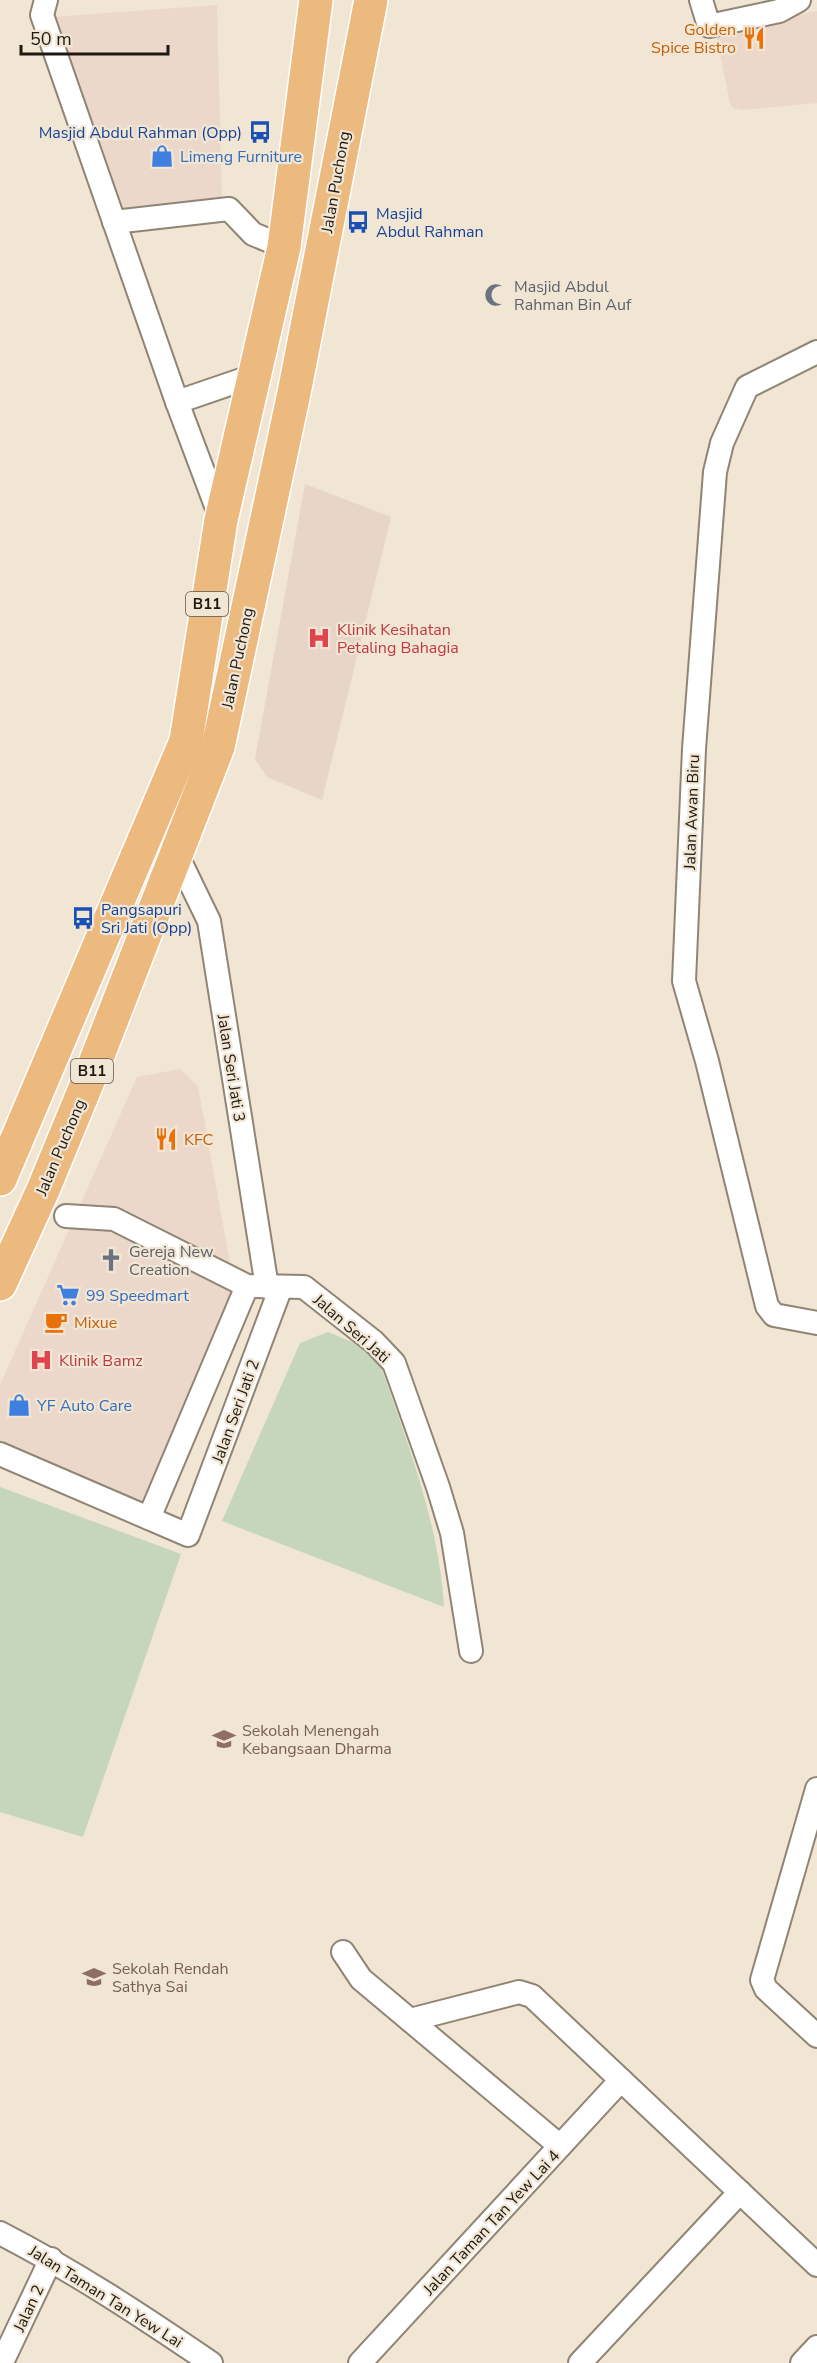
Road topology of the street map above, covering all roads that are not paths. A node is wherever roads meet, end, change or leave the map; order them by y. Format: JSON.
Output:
{"nodes":[{"id":1,"x":46,"y":0,"type":"edge"},
{"id":2,"x":316,"y":0,"type":"edge"},
{"id":3,"x":371,"y":0,"type":"edge"},
{"id":4,"x":701,"y":0,"type":"edge"},
{"id":5,"x":799,"y":0,"type":"edge"},
{"id":6,"x":114,"y":222,"type":"junction"},
{"id":7,"x":284,"y":247,"type":"junction"},
{"id":8,"x":817,"y":352,"type":"edge"},
{"id":9,"x":256,"y":375,"type":"junction"},
{"id":10,"x":177,"y":402,"type":"junction"},
{"id":11,"x":221,"y":520,"type":"junction"},
{"id":12,"x":177,"y":855,"type":"junction"},
{"id":13,"x":0,"y":1179,"type":"edge"},
{"id":14,"x":66,"y":1216,"type":"dead end"},
{"id":15,"x":0,"y":1284,"type":"edge"},
{"id":16,"x":265,"y":1287,"type":"junction"},
{"id":17,"x":817,"y":1323,"type":"edge"},
{"id":18,"x":0,"y":1454,"type":"edge"},
{"id":19,"x":149,"y":1518,"type":"junction"},
{"id":20,"x":471,"y":1651,"type":"dead end"},
{"id":21,"x":817,"y":1789,"type":"edge"},
{"id":22,"x":343,"y":1952,"type":"dead end"},
{"id":23,"x":410,"y":2020,"type":"junction"},
{"id":24,"x":817,"y":2036,"type":"edge"},
{"id":25,"x":621,"y":2080,"type":"junction"},
{"id":26,"x":560,"y":2146,"type":"junction"},
{"id":27,"x":740,"y":2192,"type":"junction"},
{"id":28,"x":0,"y":2233,"type":"edge"},
{"id":29,"x":51,"y":2259,"type":"junction"},
{"id":30,"x":817,"y":2265,"type":"edge"},
{"id":31,"x":817,"y":2347,"type":"edge"},
{"id":32,"x":5,"y":2356,"type":"dead end"},
{"id":33,"x":211,"y":2363,"type":"edge"},
{"id":34,"x":360,"y":2363,"type":"edge"},
{"id":35,"x":580,"y":2363,"type":"edge"},
{"id":36,"x":802,"y":2363,"type":"edge"}],
"edges":[{"from":1,"to":6,"type":"street"},
{"from":2,"to":7,"type":"main road","number":"B11"},
{"from":3,"to":12,"type":"main road","name":"Jalan Puchong","number":"B11"},
{"from":4,"to":5,"type":"street"},
{"from":6,"to":7,"type":"street"},
{"from":6,"to":10,"type":"street"},
{"from":7,"to":9,"type":"main road","number":"B11"},
{"from":8,"to":17,"type":"street","name":"Jalan Awan Biru"},
{"from":9,"to":10,"type":"street"},
{"from":9,"to":11,"type":"main road","number":"B11"},
{"from":10,"to":11,"type":"street"},
{"from":11,"to":13,"type":"main road","number":"B11"},
{"from":12,"to":15,"type":"main road","name":"Jalan Puchong","number":"B11"},
{"from":12,"to":16,"type":"street","name":"Jalan Seri Jati 3"},
{"from":14,"to":16,"type":"street","name":"Jalan Seri Jati"},
{"from":16,"to":19,"type":"street"},
{"from":16,"to":19,"type":"street","name":"Jalan Seri Jati 2"},
{"from":16,"to":20,"type":"street","name":"Jalan Seri Jati"},
{"from":18,"to":19,"type":"street"},
{"from":21,"to":24,"type":"street"},
{"from":22,"to":23,"type":"street"},
{"from":23,"to":25,"type":"street"},
{"from":23,"to":26,"type":"street"},
{"from":25,"to":26,"type":"street","name":"Jalan Taman Tan Yew Lai 4"},
{"from":25,"to":27,"type":"street"},
{"from":26,"to":34,"type":"street","name":"Jalan Taman Tan Yew Lai 4"},
{"from":27,"to":30,"type":"street"},
{"from":27,"to":35,"type":"street"},
{"from":28,"to":29,"type":"street","name":"Jalan Taman Tan Yew Lai"},
{"from":29,"to":32,"type":"street","name":"Jalan 2"},
{"from":29,"to":33,"type":"street","name":"Jalan Taman Tan Yew Lai"},
{"from":31,"to":36,"type":"street"}]}
